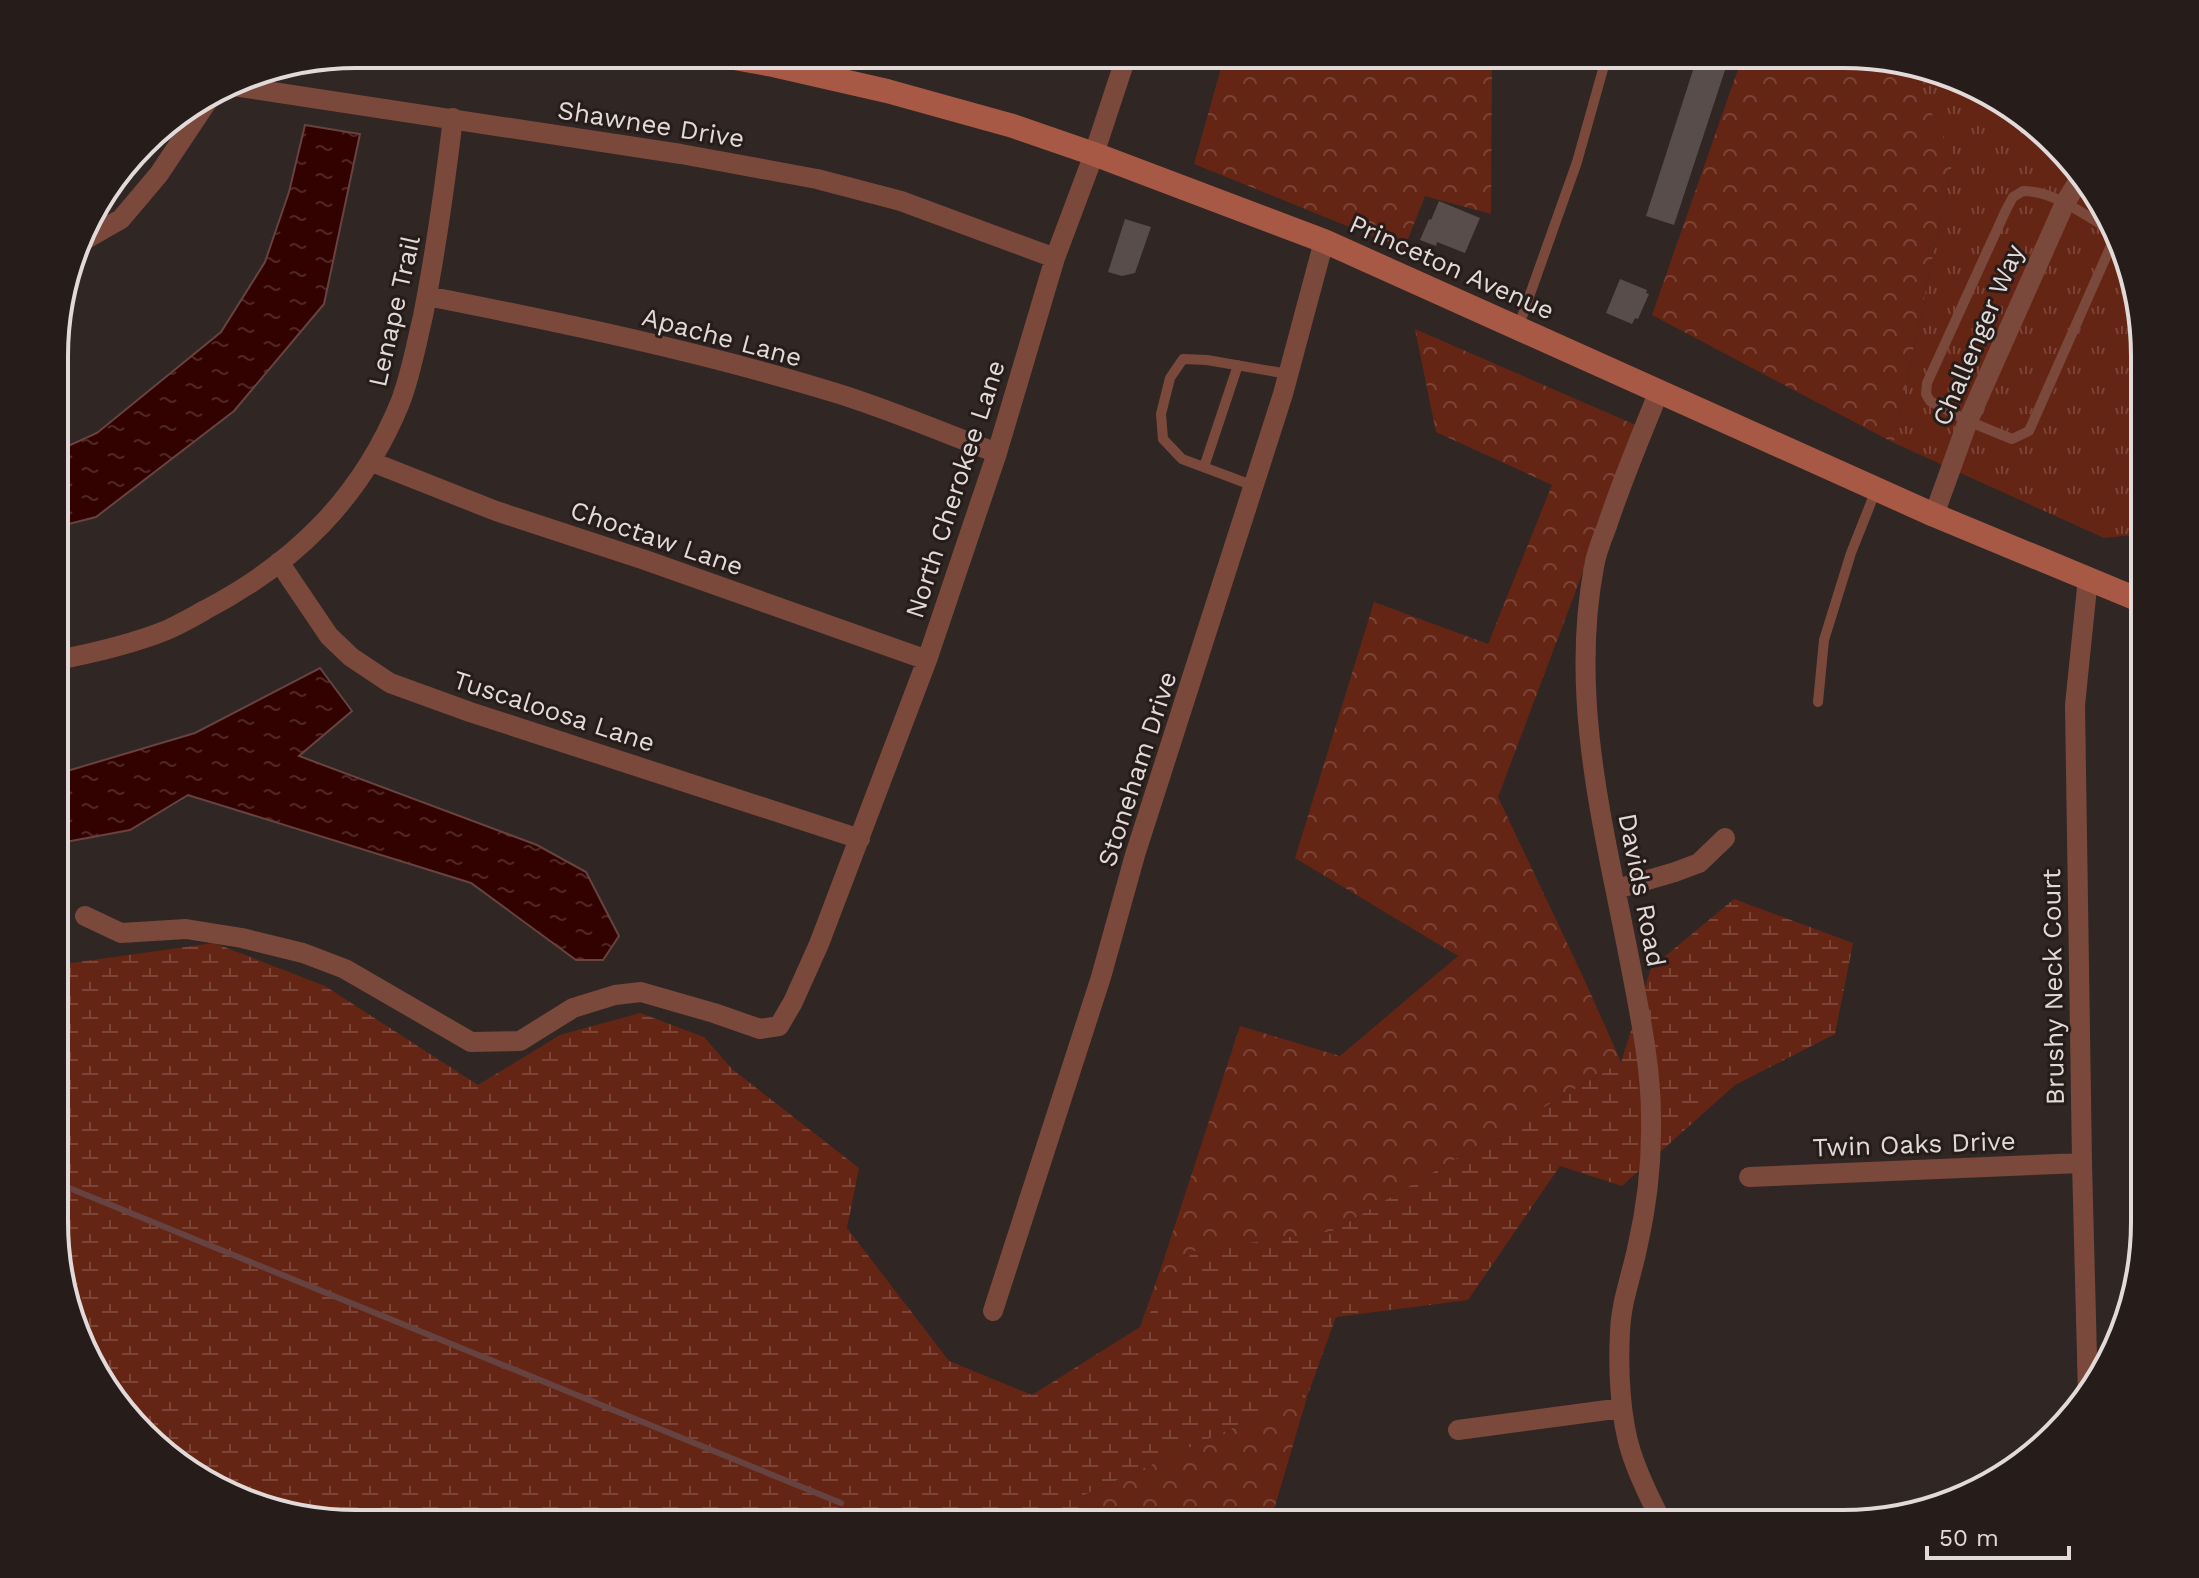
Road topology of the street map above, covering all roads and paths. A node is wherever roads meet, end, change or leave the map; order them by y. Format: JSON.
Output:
{"nodes":[{"id":1,"x":786,"y":68,"type":"edge"},
{"id":2,"x":1122,"y":68,"type":"edge"},
{"id":3,"x":1603,"y":68,"type":"edge"},
{"id":4,"x":250,"y":88,"type":"edge"},
{"id":5,"x":198,"y":116,"type":"edge"},
{"id":6,"x":453,"y":118,"type":"junction"},
{"id":7,"x":1094,"y":154,"type":"junction"},
{"id":8,"x":2075,"y":187,"type":"edge"},
{"id":9,"x":2065,"y":203,"type":"junction"},
{"id":10,"x":2098,"y":223,"type":"edge"},
{"id":11,"x":96,"y":233,"type":"edge"},
{"id":12,"x":1324,"y":241,"type":"junction"},
{"id":13,"x":2110,"y":248,"type":"edge"},
{"id":14,"x":1055,"y":258,"type":"junction"},
{"id":15,"x":427,"y":296,"type":"junction"},
{"id":16,"x":1518,"y":328,"type":"junction"},
{"id":17,"x":1238,"y":365,"type":"junction"},
{"id":18,"x":1288,"y":374,"type":"junction"},
{"id":19,"x":1659,"y":391,"type":"junction"},
{"id":20,"x":1968,"y":421,"type":"junction"},
{"id":21,"x":997,"y":453,"type":"junction"},
{"id":22,"x":372,"y":462,"type":"junction"},
{"id":23,"x":1204,"y":467,"type":"junction"},
{"id":24,"x":1254,"y":486,"type":"junction"},
{"id":25,"x":1877,"y":488,"type":"junction"},
{"id":26,"x":1934,"y":515,"type":"junction"},
{"id":27,"x":279,"y":562,"type":"junction"},
{"id":28,"x":2088,"y":578,"type":"junction"},
{"id":29,"x":2131,"y":596,"type":"edge"},
{"id":30,"x":68,"y":658,"type":"edge"},
{"id":31,"x":927,"y":660,"type":"junction"},
{"id":32,"x":1818,"y":702,"type":"dead end"},
{"id":33,"x":1725,"y":838,"type":"dead end"},
{"id":34,"x":860,"y":839,"type":"junction"},
{"id":35,"x":1617,"y":889,"type":"junction"},
{"id":36,"x":85,"y":916,"type":"dead end"},
{"id":37,"x":2082,"y":1163,"type":"junction"},
{"id":38,"x":1749,"y":1177,"type":"dead end"},
{"id":39,"x":993,"y":1311,"type":"dead end"},
{"id":40,"x":2087,"y":1373,"type":"edge"},
{"id":41,"x":1622,"y":1408,"type":"junction"},
{"id":42,"x":1458,"y":1430,"type":"dead end"},
{"id":43,"x":1657,"y":1510,"type":"edge"}],
"edges":[{"from":1,"to":7,"type":"main road","name":"Princeton Avenue"},
{"from":2,"to":7,"type":"street","name":"North Cherokee Lane"},
{"from":3,"to":16,"type":"lane"},
{"from":4,"to":6,"type":"street","name":"Shawnee Drive"},
{"from":5,"to":11,"type":"street"},
{"from":6,"to":14,"type":"street","name":"Shawnee Drive"},
{"from":6,"to":15,"type":"street","name":"Lenape Trail"},
{"from":7,"to":12,"type":"main road","name":"Princeton Avenue"},
{"from":7,"to":14,"type":"street","name":"North Cherokee Lane"},
{"from":8,"to":9,"type":"street","name":"Challenger Way"},
{"from":9,"to":10,"type":"lane"},
{"from":9,"to":20,"type":"street","name":"Challenger Way"},
{"from":9,"to":20,"type":"lane"},
{"from":12,"to":16,"type":"main road","name":"Princeton Avenue"},
{"from":12,"to":18,"type":"street","name":"Stoneham Drive"},
{"from":13,"to":20,"type":"lane"},
{"from":14,"to":21,"type":"street","name":"North Cherokee Lane"},
{"from":15,"to":21,"type":"street","name":"Apache Lane"},
{"from":15,"to":22,"type":"street","name":"Lenape Trail"},
{"from":16,"to":19,"type":"main road","name":"Princeton Avenue"},
{"from":17,"to":18,"type":"lane"},
{"from":17,"to":23,"type":"lane"},
{"from":17,"to":23,"type":"lane"},
{"from":18,"to":24,"type":"street","name":"Stoneham Drive"},
{"from":19,"to":25,"type":"main road","name":"Princeton Avenue"},
{"from":19,"to":35,"type":"street","name":"Davids Road"},
{"from":20,"to":26,"type":"street","name":"Challenger Way"},
{"from":21,"to":31,"type":"street","name":"North Cherokee Lane"},
{"from":22,"to":27,"type":"street","name":"Lenape Trail"},
{"from":22,"to":31,"type":"street","name":"Choctaw Lane"},
{"from":23,"to":24,"type":"lane"},
{"from":24,"to":39,"type":"street","name":"Stoneham Drive"},
{"from":25,"to":26,"type":"main road","name":"Princeton Avenue"},
{"from":25,"to":32,"type":"lane"},
{"from":26,"to":28,"type":"main road","name":"Princeton Avenue"},
{"from":27,"to":30,"type":"street","name":"Lenape Trail"},
{"from":27,"to":34,"type":"street","name":"Tuscaloosa Lane"},
{"from":28,"to":29,"type":"main road","name":"Princeton Avenue"},
{"from":28,"to":37,"type":"street","name":"Brushy Neck Court"},
{"from":31,"to":34,"type":"street","name":"North Cherokee Lane"},
{"from":33,"to":35,"type":"street"},
{"from":34,"to":36,"type":"street","name":"North Cherokee Lane"},
{"from":35,"to":41,"type":"street","name":"Davids Road"},
{"from":37,"to":38,"type":"street","name":"Twin Oaks Drive"},
{"from":37,"to":40,"type":"street","name":"Brushy Neck Court"},
{"from":41,"to":42,"type":"street"},
{"from":41,"to":43,"type":"street"}]}
